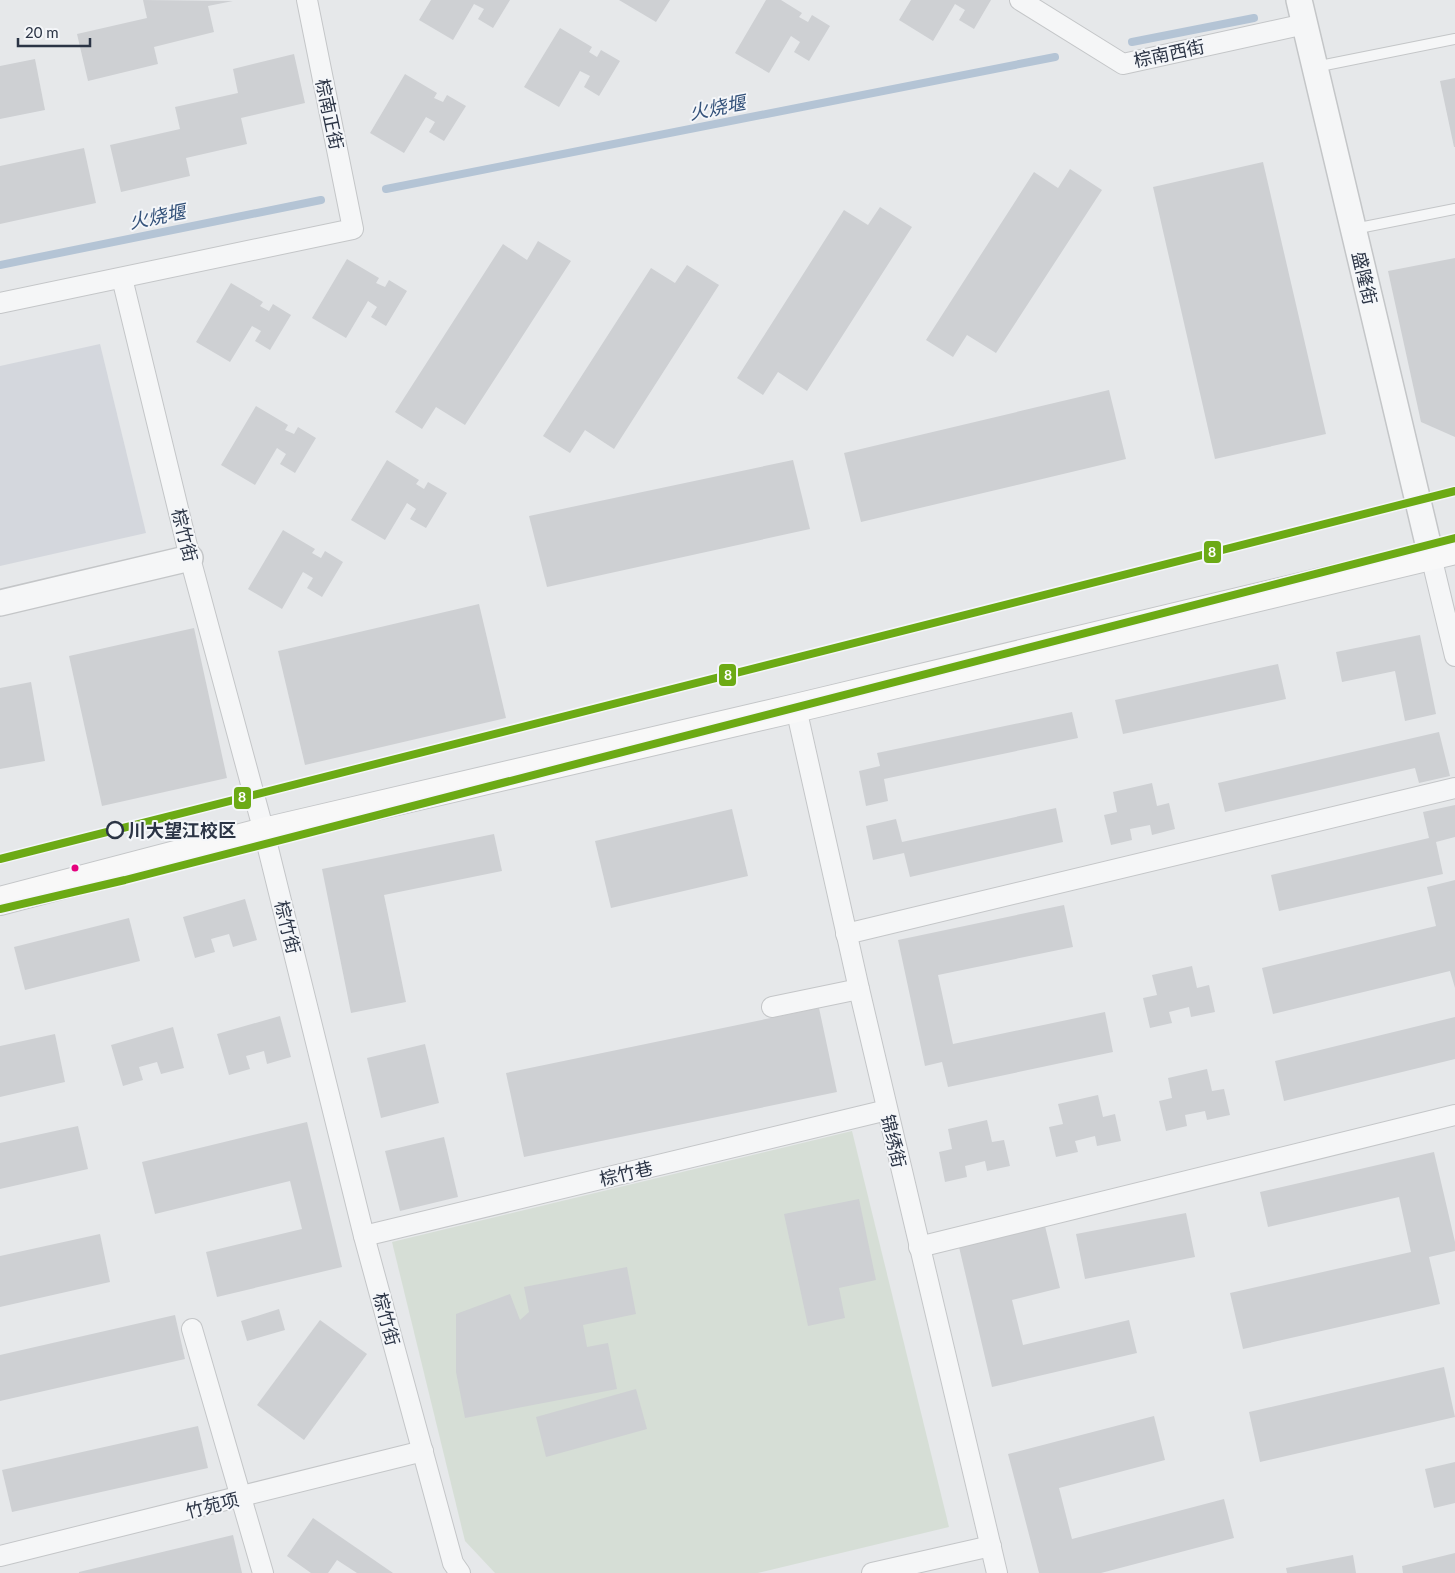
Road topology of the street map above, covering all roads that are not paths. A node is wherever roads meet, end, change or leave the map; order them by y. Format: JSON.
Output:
{"nodes":[{"id":1,"x":307,"y":0,"type":"edge"},
{"id":2,"x":1020,"y":0,"type":"edge"},
{"id":3,"x":1299,"y":0,"type":"edge"},
{"id":4,"x":1305,"y":24,"type":"junction"},
{"id":5,"x":1455,"y":39,"type":"edge"},
{"id":6,"x":1315,"y":67,"type":"junction"},
{"id":7,"x":1455,"y":209,"type":"edge"},
{"id":8,"x":1353,"y":230,"type":"junction"},
{"id":9,"x":122,"y":278,"type":"junction"},
{"id":10,"x":0,"y":303,"type":"edge"},
{"id":11,"x":1443,"y":553,"type":"edge"},
{"id":12,"x":190,"y":558,"type":"junction"},
{"id":13,"x":0,"y":602,"type":"edge"},
{"id":14,"x":1455,"y":656,"type":"edge"},
{"id":15,"x":796,"y":708,"type":"junction"},
{"id":16,"x":1455,"y":788,"type":"edge"},
{"id":17,"x":264,"y":832,"type":"junction"},
{"id":18,"x":0,"y":901,"type":"edge"},
{"id":19,"x":846,"y":934,"type":"junction"},
{"id":20,"x":859,"y":989,"type":"junction"},
{"id":21,"x":772,"y":1008,"type":"dead end"},
{"id":22,"x":887,"y":1110,"type":"junction"},
{"id":23,"x":1455,"y":1115,"type":"edge"},
{"id":24,"x":364,"y":1236,"type":"junction"},
{"id":25,"x":919,"y":1247,"type":"junction"},
{"id":26,"x":192,"y":1329,"type":"dead end"},
{"id":27,"x":423,"y":1451,"type":"junction"},
{"id":28,"x":241,"y":1498,"type":"junction"},
{"id":29,"x":990,"y":1546,"type":"junction"},
{"id":30,"x":0,"y":1556,"type":"edge"},
{"id":31,"x":263,"y":1573,"type":"edge"},
{"id":32,"x":460,"y":1573,"type":"edge"},
{"id":33,"x":872,"y":1573,"type":"edge"},
{"id":34,"x":997,"y":1573,"type":"edge"}],
"edges":[{"from":1,"to":9,"type":"street","name":"棕南正街"},
{"from":2,"to":4,"type":"street","name":"棕南西街"},
{"from":3,"to":4,"type":"street","name":"盛隆街"},
{"from":4,"to":6,"type":"street","name":"盛隆街"},
{"from":5,"to":6,"type":"lane"},
{"from":6,"to":8,"type":"street","name":"盛隆街"},
{"from":7,"to":8,"type":"lane"},
{"from":8,"to":11,"type":"street","name":"盛隆街"},
{"from":9,"to":10,"type":"street"},
{"from":9,"to":12,"type":"street","name":"棕竹街"},
{"from":11,"to":14,"type":"street"},
{"from":11,"to":15,"type":"main road"},
{"from":12,"to":13,"type":"street"},
{"from":12,"to":17,"type":"street","name":"棕竹街"},
{"from":15,"to":17,"type":"main road"},
{"from":15,"to":19,"type":"street","name":"锦绣街"},
{"from":16,"to":19,"type":"street"},
{"from":17,"to":18,"type":"main road"},
{"from":17,"to":24,"type":"street","name":"棕竹街"},
{"from":19,"to":20,"type":"street","name":"锦绣街"},
{"from":20,"to":21,"type":"street"},
{"from":20,"to":22,"type":"street","name":"锦绣街"},
{"from":22,"to":24,"type":"street","name":"棕竹巷"},
{"from":22,"to":25,"type":"street","name":"锦绣街"},
{"from":23,"to":25,"type":"street"},
{"from":24,"to":27,"type":"street","name":"棕竹街"},
{"from":25,"to":29,"type":"street","name":"锦绣街"},
{"from":26,"to":28,"type":"street"},
{"from":27,"to":28,"type":"street","name":"竹苑项"},
{"from":27,"to":32,"type":"street","name":"棕竹街"},
{"from":28,"to":30,"type":"street","name":"竹苑项"},
{"from":28,"to":31,"type":"street"},
{"from":29,"to":33,"type":"street"},
{"from":29,"to":34,"type":"street","name":"锦绣街"}]}
